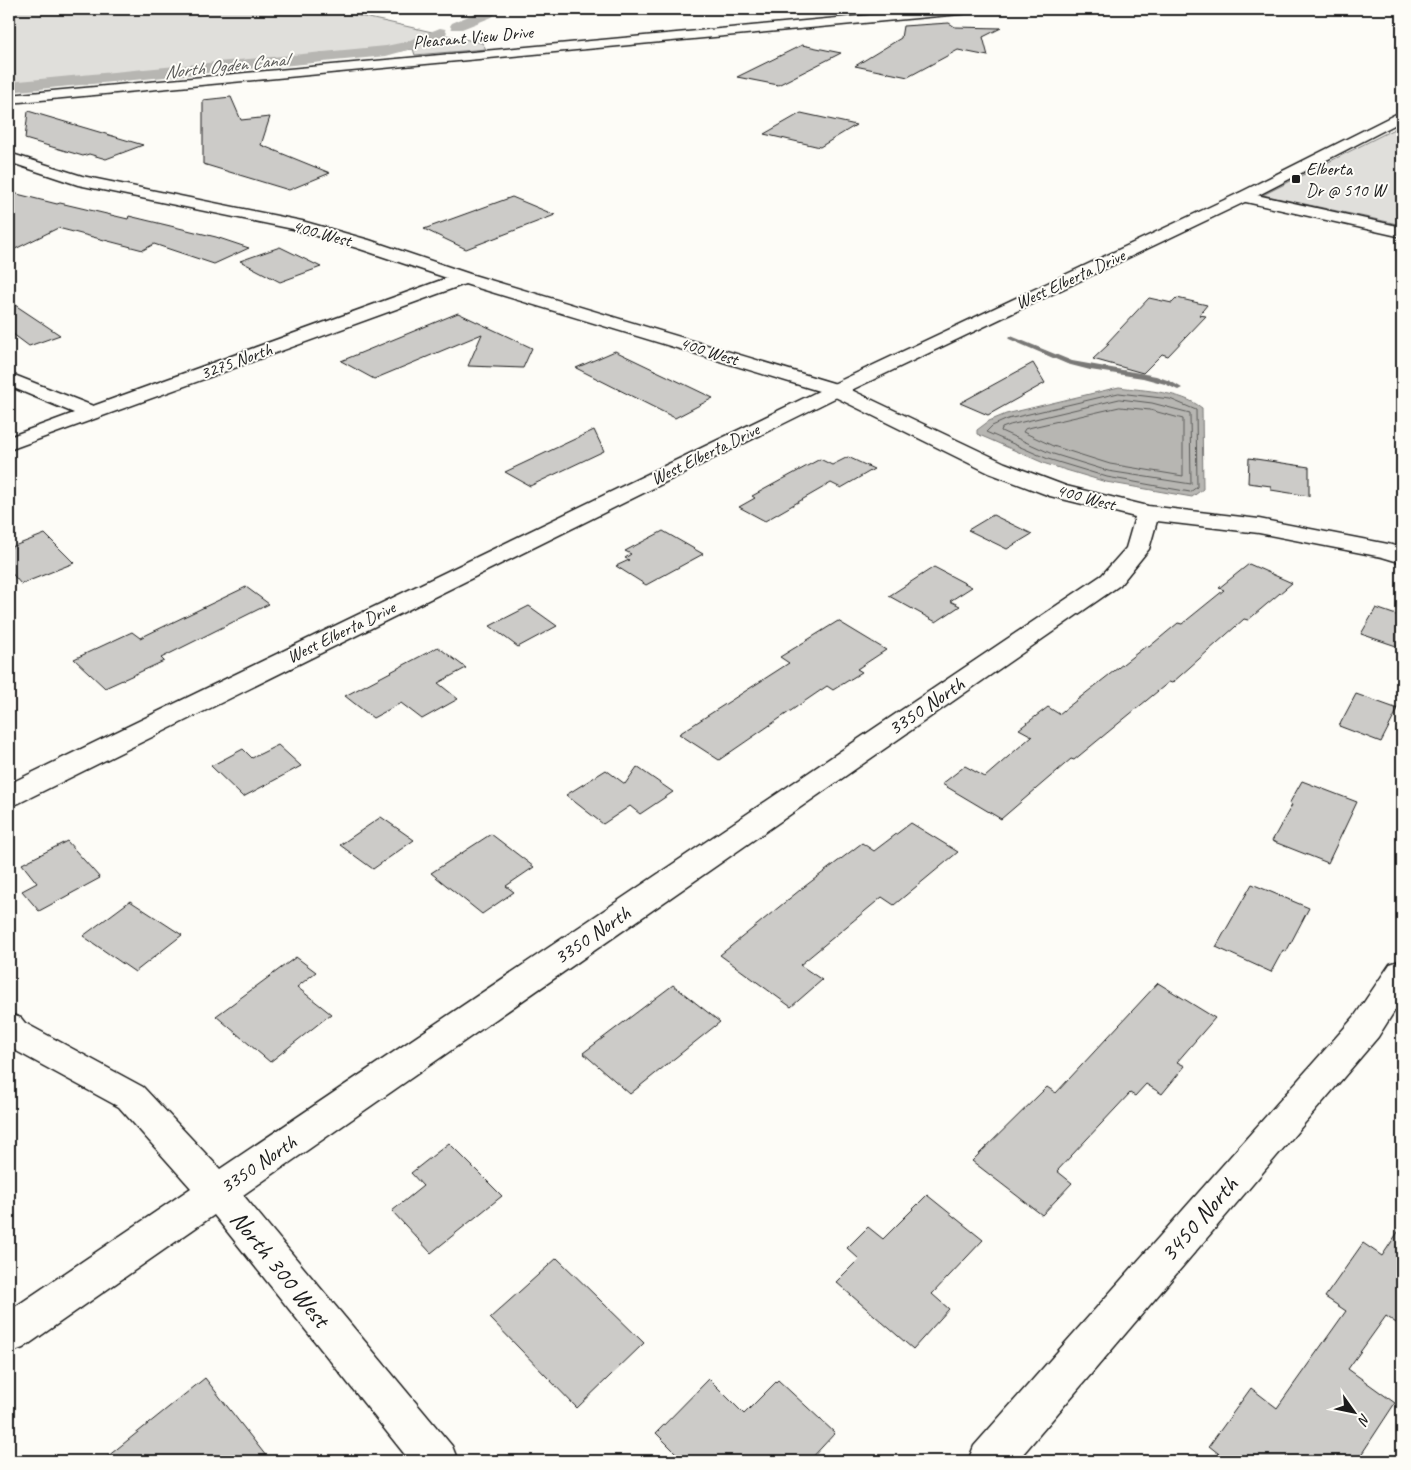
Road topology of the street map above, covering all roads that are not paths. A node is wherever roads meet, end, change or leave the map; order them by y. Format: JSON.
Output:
{"nodes":[{"id":1,"x":971,"y":9,"type":"edge"},
{"id":2,"x":758,"y":15,"type":"dead end"},
{"id":3,"x":772,"y":27,"type":"junction"},
{"id":4,"x":9,"y":99,"type":"edge"},
{"id":5,"x":1402,"y":115,"type":"edge"},
{"id":6,"x":9,"y":157,"type":"edge"},
{"id":7,"x":1243,"y":197,"type":"junction"},
{"id":8,"x":1402,"y":232,"type":"edge"},
{"id":9,"x":464,"y":278,"type":"junction"},
{"id":10,"x":9,"y":379,"type":"edge"},
{"id":11,"x":836,"y":390,"type":"junction"},
{"id":12,"x":93,"y":414,"type":"junction"},
{"id":13,"x":9,"y":444,"type":"edge"},
{"id":14,"x":1148,"y":513,"type":"junction"},
{"id":15,"x":1402,"y":556,"type":"edge"},
{"id":16,"x":9,"y":796,"type":"edge"},
{"id":17,"x":1402,"y":973,"type":"edge"},
{"id":18,"x":9,"y":1028,"type":"edge"},
{"id":19,"x":217,"y":1191,"type":"junction"},
{"id":20,"x":9,"y":1334,"type":"edge"},
{"id":21,"x":437,"y":1461,"type":"edge"},
{"id":22,"x":989,"y":1461,"type":"edge"}],
"edges":[{"from":1,"to":3,"type":"street","name":"Pleasant View Drive"},
{"from":2,"to":3,"type":"street"},
{"from":3,"to":4,"type":"street","name":"Pleasant View Drive"},
{"from":5,"to":7,"type":"street","name":"West Elberta Drive"},
{"from":6,"to":9,"type":"street","name":"400 West"},
{"from":7,"to":8,"type":"street"},
{"from":7,"to":11,"type":"street","name":"West Elberta Drive"},
{"from":9,"to":11,"type":"street","name":"400 West"},
{"from":9,"to":12,"type":"street","name":"3275 North"},
{"from":10,"to":12,"type":"street"},
{"from":11,"to":14,"type":"street","name":"400 West"},
{"from":11,"to":16,"type":"street","name":"West Elberta Drive"},
{"from":12,"to":13,"type":"street","name":"3275 North"},
{"from":14,"to":15,"type":"street","name":"400 West"},
{"from":14,"to":19,"type":"street","name":"3350 North"},
{"from":17,"to":22,"type":"street","name":"3450 North"},
{"from":18,"to":19,"type":"street","name":"North 300 West"},
{"from":19,"to":20,"type":"street","name":"3350 North"},
{"from":19,"to":21,"type":"street","name":"North 300 West"}]}
